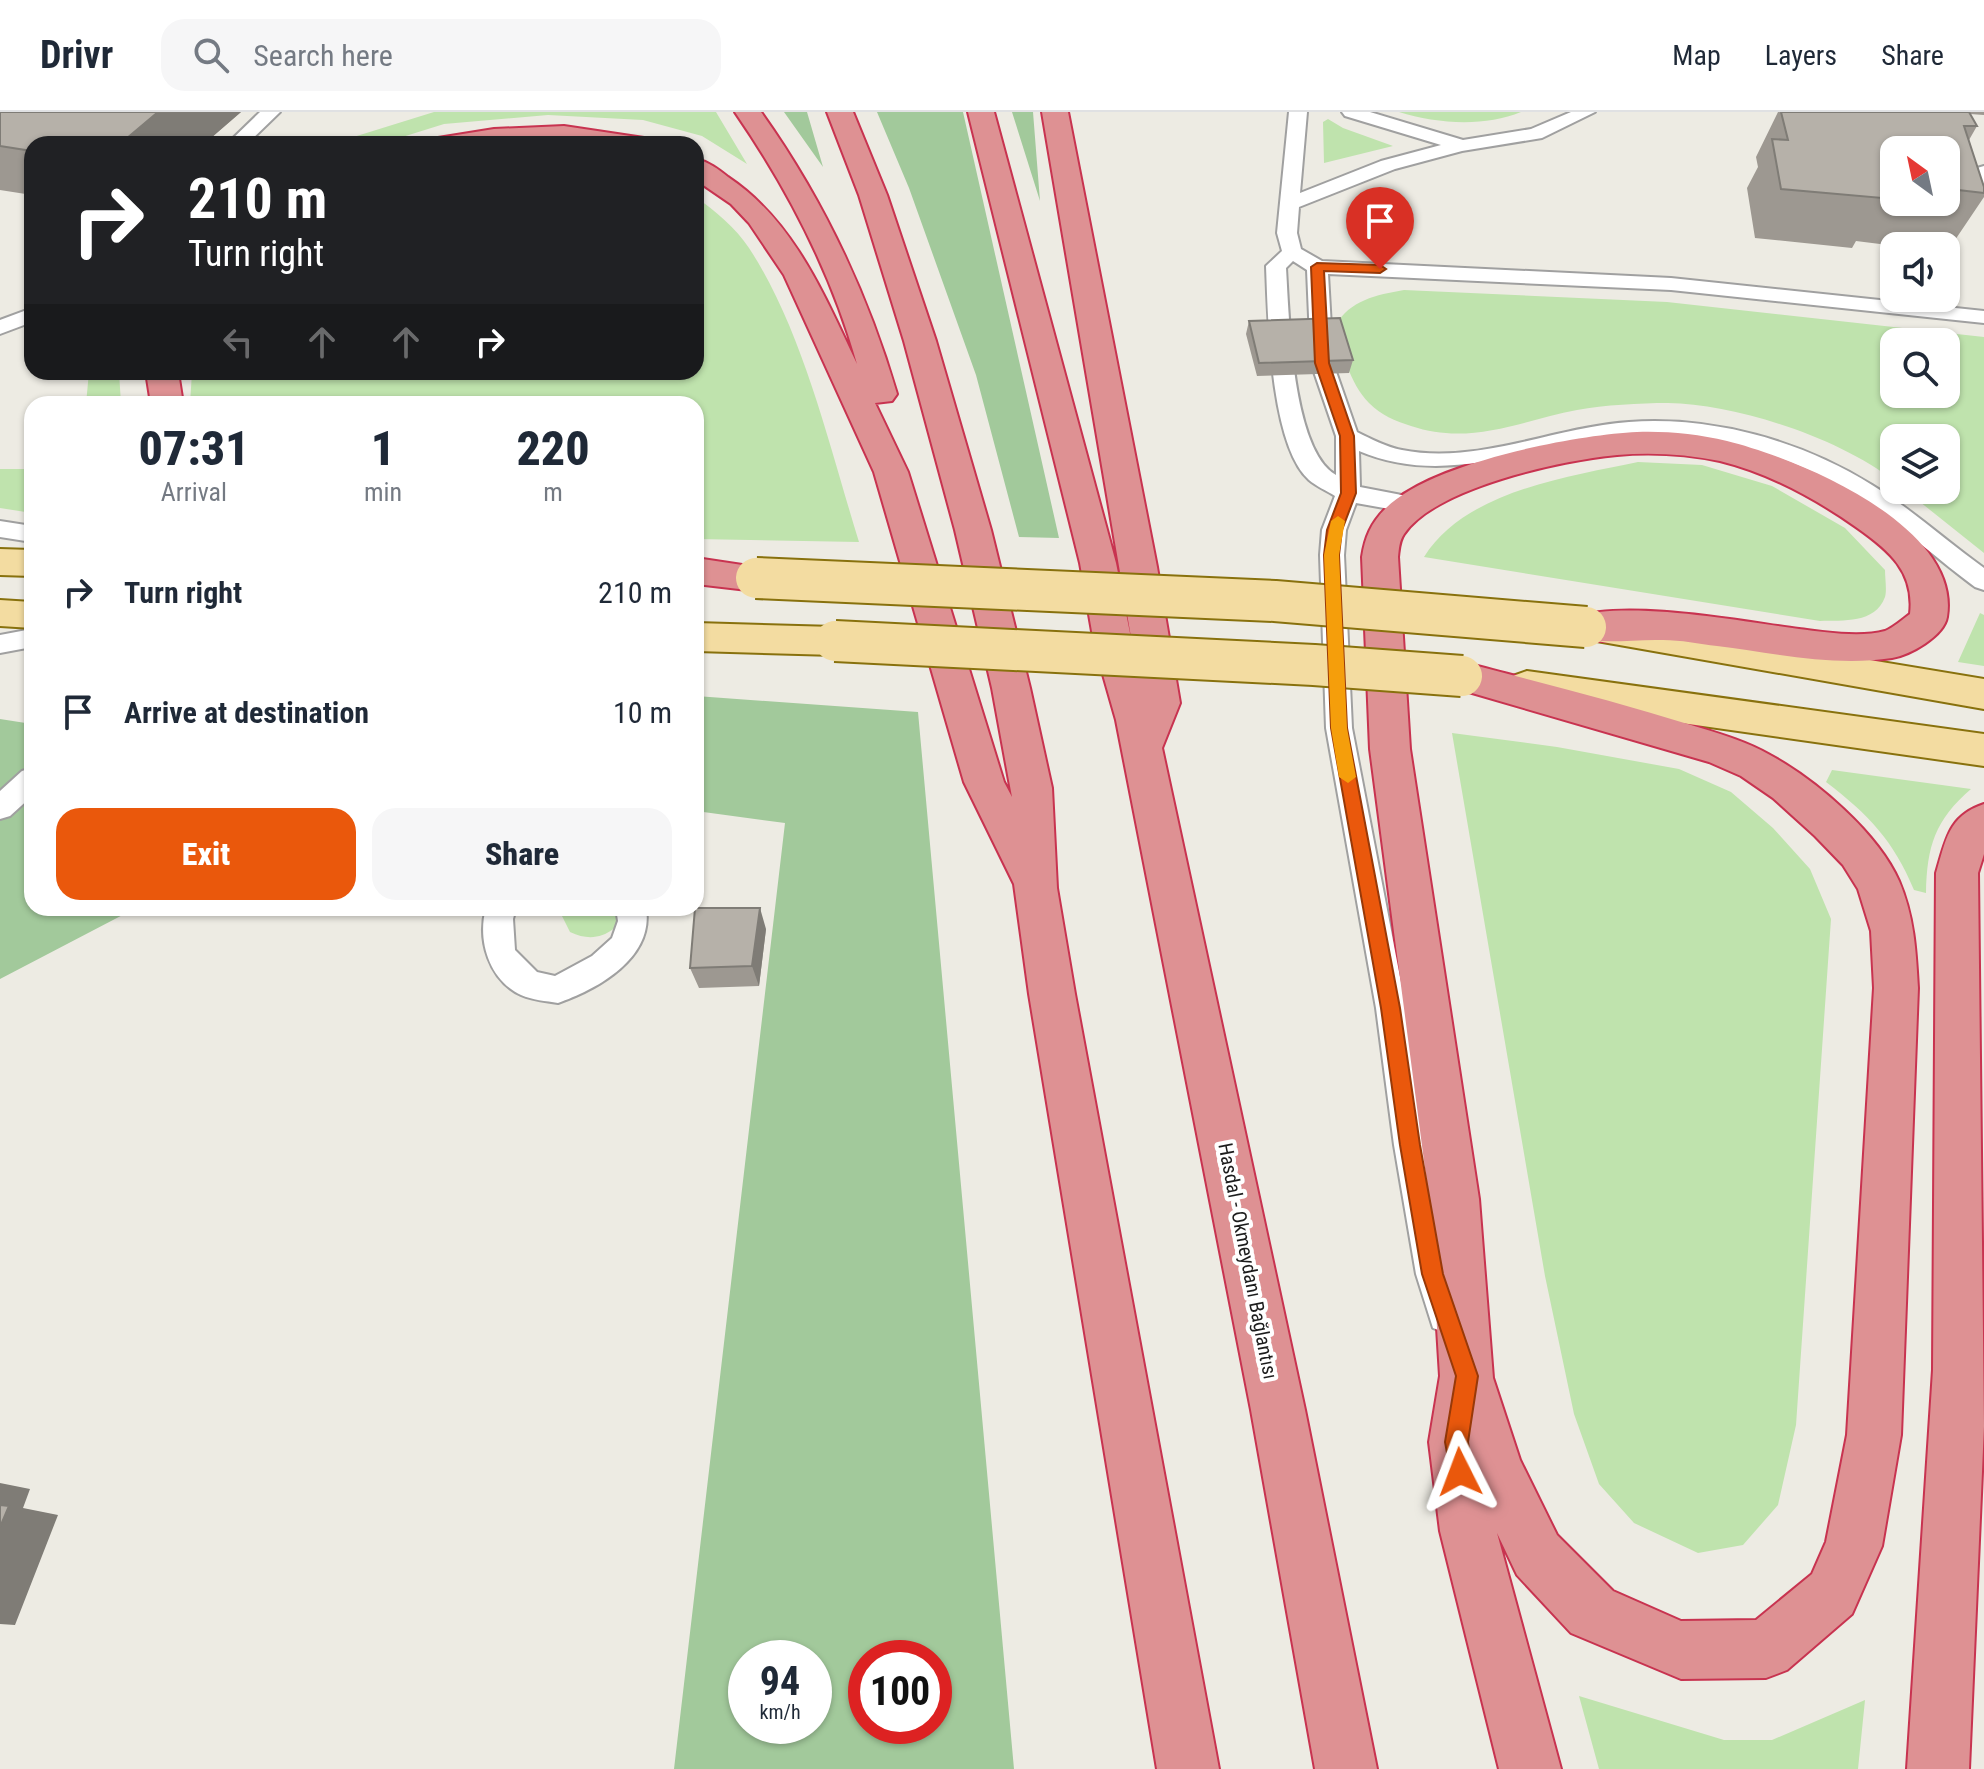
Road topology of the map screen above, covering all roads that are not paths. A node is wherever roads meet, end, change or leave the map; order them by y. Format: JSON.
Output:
{"nodes":[{"id":1,"x":271,"y":112,"type":"edge"},
{"id":2,"x":748,"y":112,"type":"edge"},
{"id":3,"x":840,"y":112,"type":"edge"},
{"id":4,"x":981,"y":112,"type":"edge"},
{"id":5,"x":1055,"y":112,"type":"edge"},
{"id":6,"x":1298,"y":112,"type":"edge"},
{"id":7,"x":1351,"y":112,"type":"edge"},
{"id":8,"x":1586,"y":112,"type":"edge"},
{"id":9,"x":245,"y":136,"type":"edge"},
{"id":10,"x":520,"y":136,"type":"edge"},
{"id":11,"x":586,"y":136,"type":"edge"},
{"id":12,"x":1461,"y":146,"type":"junction"},
{"id":13,"x":1984,"y":172,"type":"edge"},
{"id":14,"x":704,"y":173,"type":"edge"},
{"id":15,"x":1984,"y":185,"type":"edge"},
{"id":16,"x":1292,"y":203,"type":"junction"},
{"id":17,"x":1284,"y":259,"type":"junction"},
{"id":18,"x":1317,"y":267,"type":"junction"},
{"id":19,"x":1984,"y":317,"type":"edge"},
{"id":20,"x":24,"y":318,"type":"edge"},
{"id":21,"x":0,"y":328,"type":"edge"},
{"id":22,"x":1347,"y":436,"type":"junction"},
{"id":23,"x":891,"y":472,"type":"junction"},
{"id":24,"x":1348,"y":493,"type":"junction"},
{"id":25,"x":1412,"y":505,"type":"junction"},
{"id":26,"x":0,"y":529,"type":"edge"},
{"id":27,"x":24,"y":533,"type":"edge"},
{"id":28,"x":0,"y":562,"type":"edge"},
{"id":29,"x":24,"y":563,"type":"edge"},
{"id":30,"x":704,"y":572,"type":"edge"},
{"id":31,"x":704,"y":578,"type":"edge"},
{"id":32,"x":756,"y":578,"type":"junction"},
{"id":33,"x":1984,"y":581,"type":"edge"},
{"id":34,"x":0,"y":613,"type":"edge"},
{"id":35,"x":24,"y":614,"type":"edge"},
{"id":36,"x":1586,"y":627,"type":"junction"},
{"id":37,"x":704,"y":637,"type":"edge"},
{"id":38,"x":24,"y":640,"type":"edge"},
{"id":39,"x":0,"y":644,"type":"edge"},
{"id":40,"x":1462,"y":676,"type":"junction"},
{"id":41,"x":1984,"y":694,"type":"edge"},
{"id":42,"x":1984,"y":750,"type":"edge"},
{"id":43,"x":1143,"y":755,"type":"junction"},
{"id":44,"x":24,"y":786,"type":"edge"},
{"id":45,"x":0,"y":808,"type":"edge"},
{"id":46,"x":1984,"y":821,"type":"edge"},
{"id":47,"x":1036,"y":888,"type":"junction"},
{"id":48,"x":499,"y":916,"type":"edge"},
{"id":49,"x":632,"y":916,"type":"edge"},
{"id":50,"x":1467,"y":1376,"type":"junction"},
{"id":51,"x":1178,"y":1707,"type":"junction"},
{"id":52,"x":1169,"y":1769,"type":"edge"},
{"id":53,"x":1188,"y":1769,"type":"edge"},
{"id":54,"x":1346,"y":1769,"type":"edge"},
{"id":55,"x":1530,"y":1769,"type":"edge"},
{"id":56,"x":1938,"y":1769,"type":"edge"}],
"edges":[{"from":1,"to":9,"type":"lane"},
{"from":2,"to":23,"type":"highway"},
{"from":3,"to":47,"type":"highway"},
{"from":4,"to":43,"type":"highway","name":"Hasdal - Okmeydanı Bağlantısı"},
{"from":5,"to":43,"type":"highway"},
{"from":6,"to":16,"type":"lane"},
{"from":7,"to":12,"type":"lane"},
{"from":8,"to":12,"type":"lane"},
{"from":10,"to":11,"type":"highway"},
{"from":12,"to":16,"type":"lane"},
{"from":13,"to":15,"type":"lane"},
{"from":14,"to":23,"type":"highway"},
{"from":16,"to":17,"type":"lane"},
{"from":17,"to":18,"type":"lane"},
{"from":17,"to":24,"type":"lane"},
{"from":18,"to":19,"type":"lane"},
{"from":18,"to":22,"type":"lane"},
{"from":20,"to":21,"type":"lane"},
{"from":22,"to":24,"type":"lane"},
{"from":22,"to":33,"type":"lane"},
{"from":23,"to":47,"type":"highway"},
{"from":24,"to":25,"type":"lane"},
{"from":24,"to":50,"type":"lane"},
{"from":25,"to":36,"type":"highway"},
{"from":25,"to":50,"type":"highway"},
{"from":26,"to":27,"type":"lane"},
{"from":28,"to":29,"type":"main road"},
{"from":30,"to":32,"type":"highway"},
{"from":31,"to":32,"type":"main road"},
{"from":32,"to":36,"type":"main road","bridge":true},
{"from":34,"to":35,"type":"main road"},
{"from":36,"to":41,"type":"main road"},
{"from":37,"to":40,"type":"main road","bridge":true},
{"from":38,"to":39,"type":"lane"},
{"from":40,"to":42,"type":"main road"},
{"from":40,"to":50,"type":"highway"},
{"from":43,"to":54,"type":"highway","name":"Hasdal - Okmeydanı Bağlantısı"},
{"from":44,"to":45,"type":"lane"},
{"from":46,"to":56,"type":"highway"},
{"from":47,"to":51,"type":"highway"},
{"from":48,"to":49,"type":"lane"},
{"from":50,"to":55,"type":"highway"},
{"from":51,"to":52,"type":"highway"},
{"from":51,"to":53,"type":"highway"}]}
